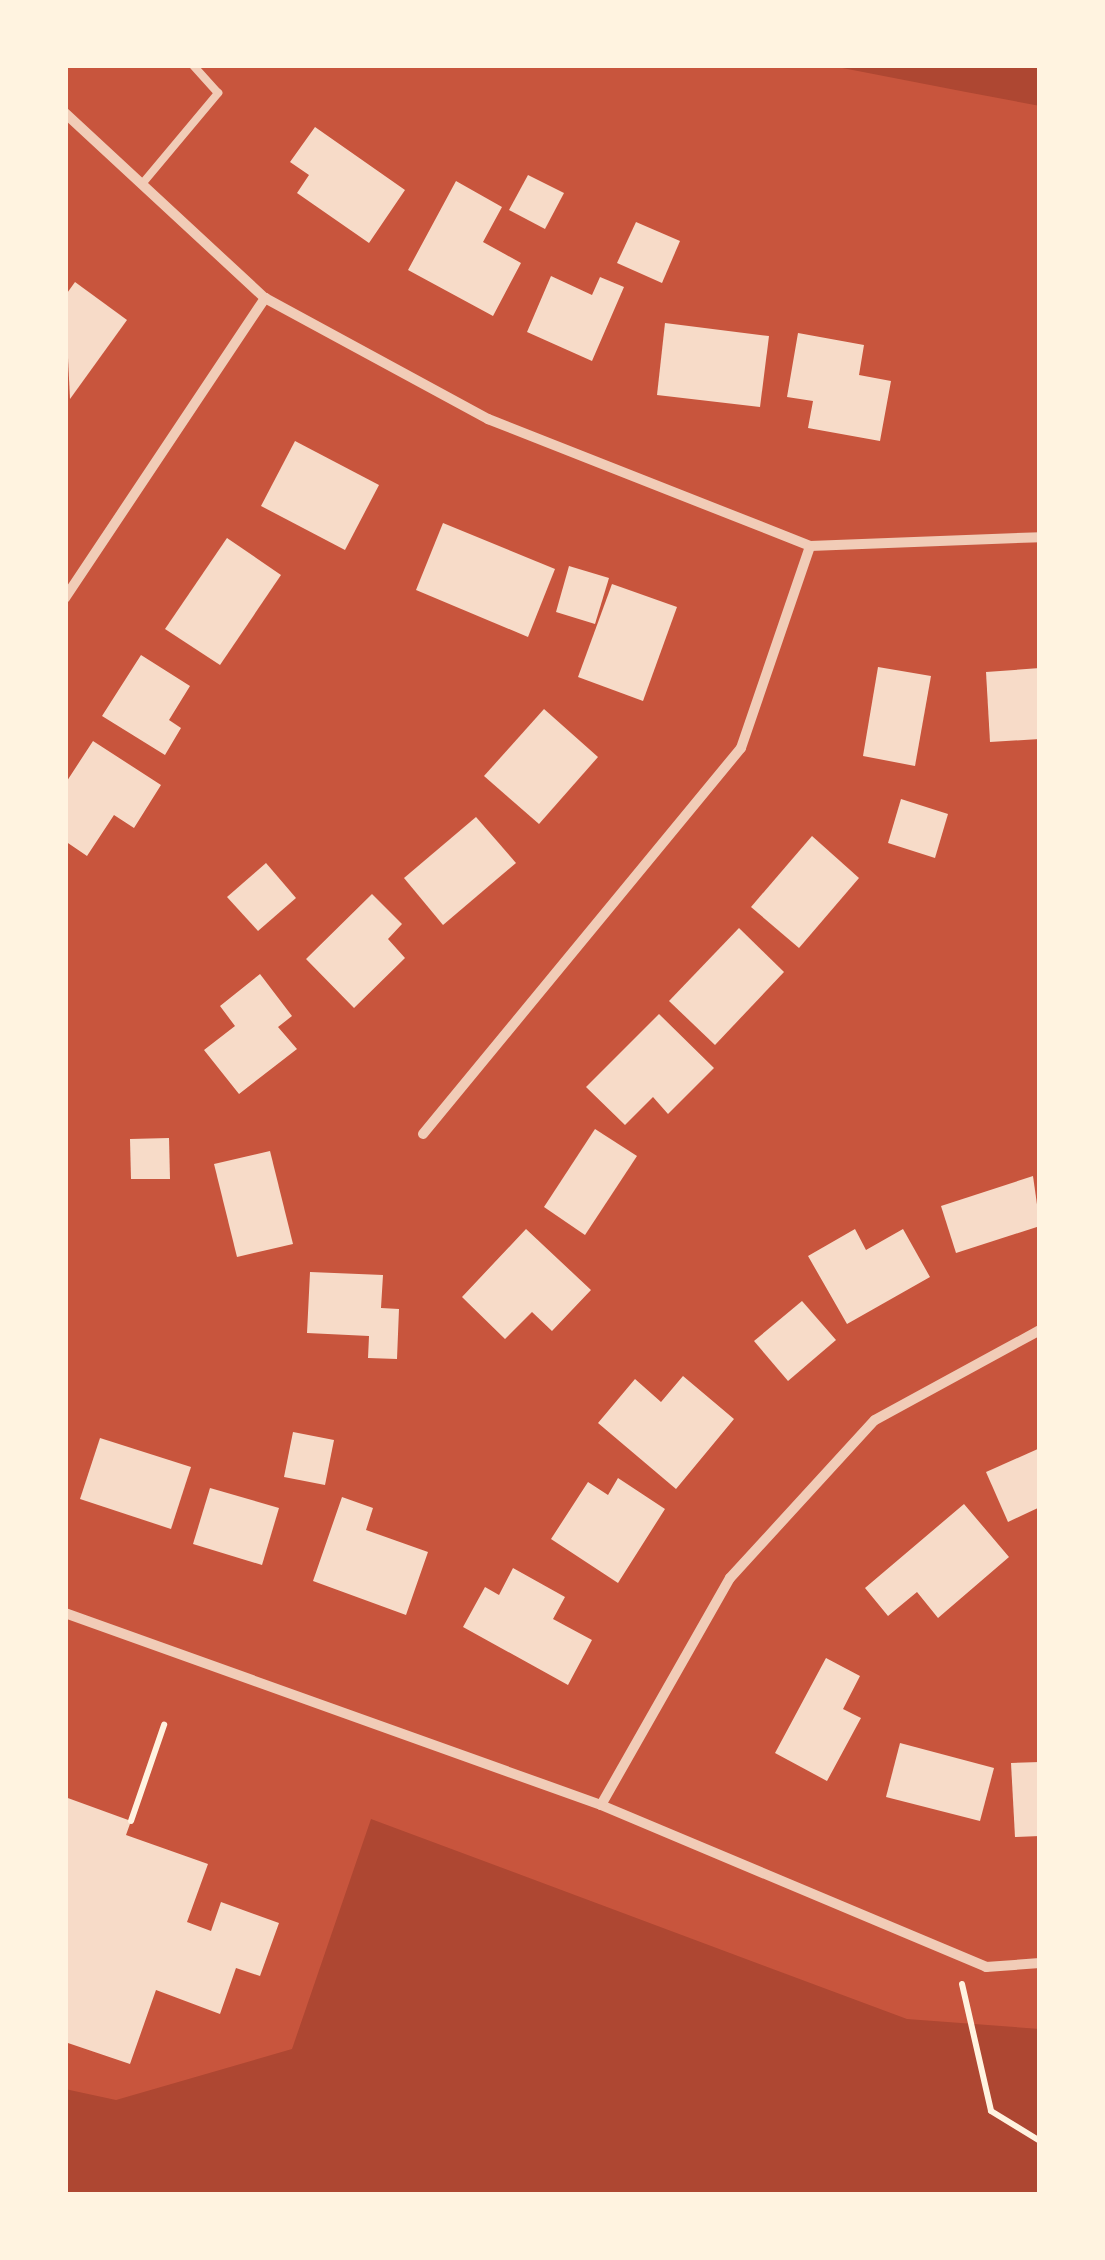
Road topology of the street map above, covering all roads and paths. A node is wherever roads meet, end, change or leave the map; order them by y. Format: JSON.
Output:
{"nodes":[{"id":1,"x":193,"y":65,"type":"edge"},
{"id":2,"x":65,"y":113,"type":"edge"},
{"id":3,"x":142,"y":184,"type":"junction"},
{"id":4,"x":265,"y":298,"type":"junction"},
{"id":5,"x":1040,"y":537,"type":"edge"},
{"id":6,"x":810,"y":546,"type":"junction"},
{"id":7,"x":65,"y":598,"type":"edge"},
{"id":8,"x":423,"y":1134,"type":"dead end"},
{"id":9,"x":1040,"y":1330,"type":"edge"},
{"id":10,"x":65,"y":1613,"type":"edge"},
{"id":11,"x":164,"y":1726,"type":"dead end"},
{"id":12,"x":601,"y":1804,"type":"junction"},
{"id":13,"x":131,"y":1821,"type":"dead end"},
{"id":14,"x":954,"y":1953,"type":"junction"},
{"id":15,"x":1040,"y":1963,"type":"edge"},
{"id":16,"x":1040,"y":2140,"type":"edge"}],
"edges":[{"from":1,"to":3,"type":"lane"},
{"from":2,"to":3,"type":"street"},
{"from":3,"to":4,"type":"street"},
{"from":4,"to":6,"type":"street"},
{"from":4,"to":7,"type":"street"},
{"from":5,"to":6,"type":"street"},
{"from":6,"to":8,"type":"street"},
{"from":9,"to":12,"type":"street"},
{"from":10,"to":12,"type":"street"},
{"from":11,"to":13,"type":"path"},
{"from":12,"to":14,"type":"street"},
{"from":14,"to":15,"type":"street"},
{"from":14,"to":16,"type":"path"}]}
